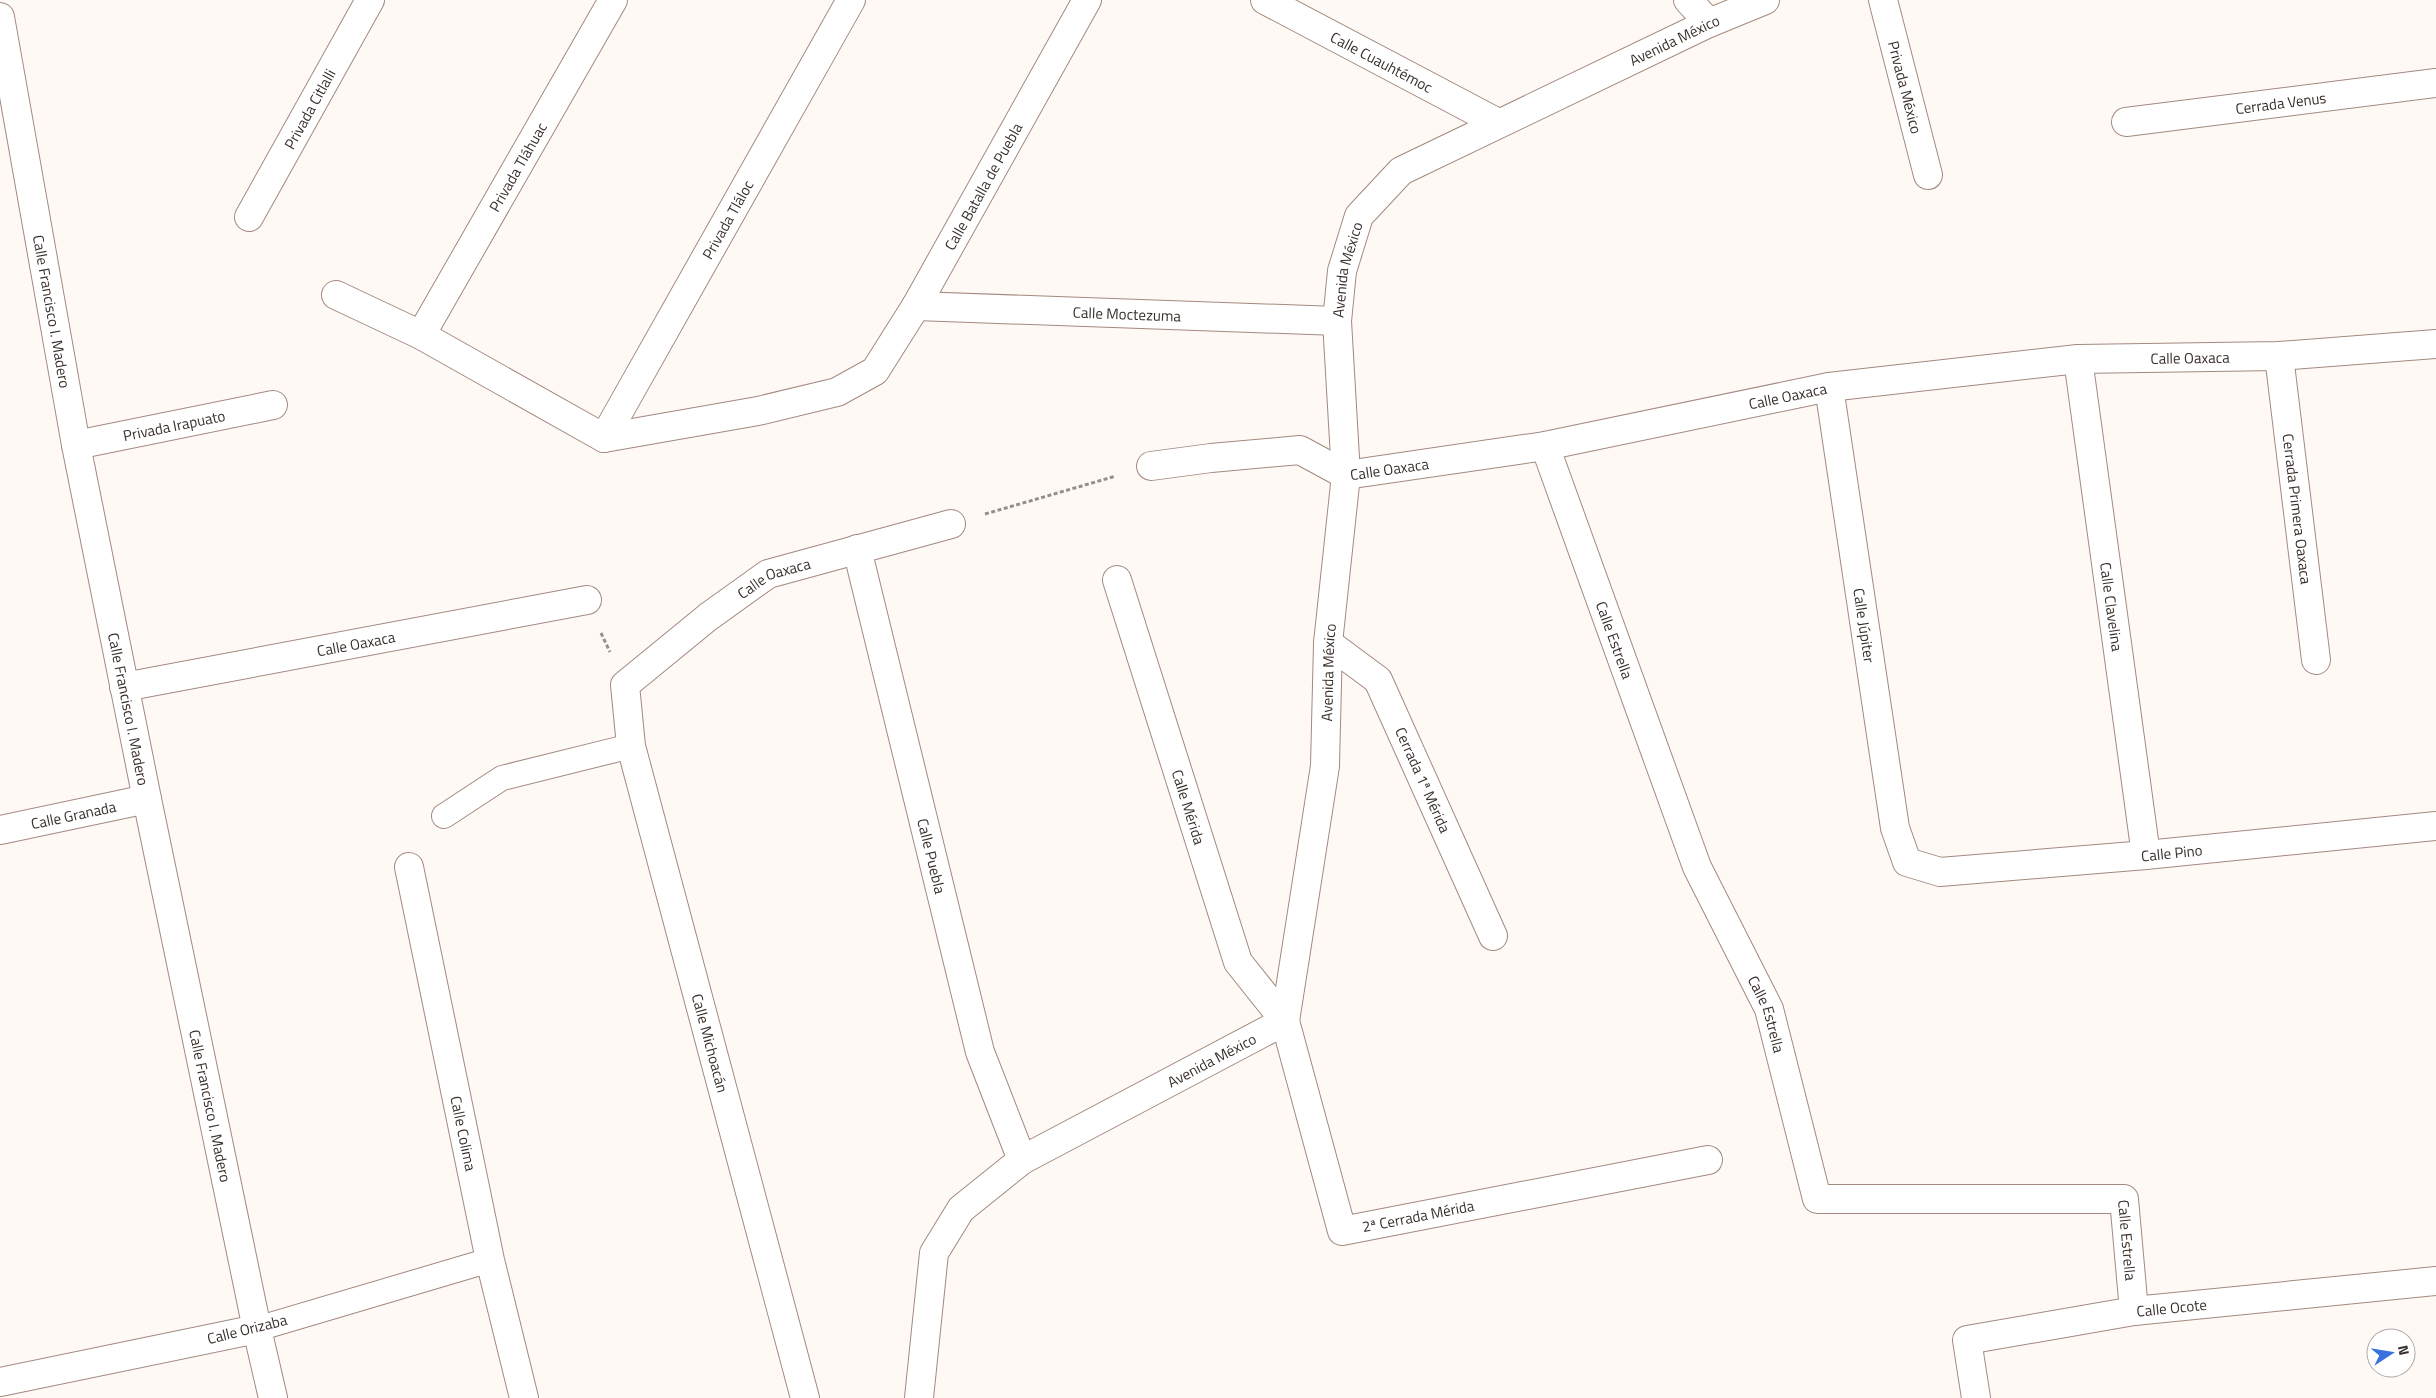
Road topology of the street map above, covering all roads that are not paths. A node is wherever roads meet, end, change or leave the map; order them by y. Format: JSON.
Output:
{"nodes":[{"id":1,"x":370,"y":0,"type":"edge"},
{"id":2,"x":613,"y":0,"type":"edge"},
{"id":3,"x":851,"y":0,"type":"edge"},
{"id":4,"x":1087,"y":0,"type":"edge"},
{"id":5,"x":1265,"y":0,"type":"edge"},
{"id":6,"x":1688,"y":0,"type":"edge"},
{"id":7,"x":1766,"y":0,"type":"edge"},
{"id":8,"x":1883,"y":0,"type":"edge"},
{"id":9,"x":0,"y":17,"type":"edge"},
{"id":10,"x":1709,"y":23,"type":"junction"},
{"id":11,"x":2436,"y":83,"type":"edge"},
{"id":12,"x":2126,"y":122,"type":"dead end"},
{"id":13,"x":1498,"y":124,"type":"junction"},
{"id":14,"x":1928,"y":175,"type":"dead end"},
{"id":15,"x":248,"y":218,"type":"dead end"},
{"id":16,"x":336,"y":295,"type":"dead end"},
{"id":17,"x":916,"y":306,"type":"junction"},
{"id":18,"x":1337,"y":321,"type":"junction"},
{"id":19,"x":421,"y":335,"type":"junction"},
{"id":20,"x":2436,"y":344,"type":"edge"},
{"id":21,"x":2280,"y":356,"type":"junction"},
{"id":22,"x":2078,"y":359,"type":"junction"},
{"id":23,"x":1830,"y":387,"type":"junction"},
{"id":24,"x":273,"y":405,"type":"dead end"},
{"id":25,"x":604,"y":438,"type":"junction"},
{"id":26,"x":76,"y":445,"type":"junction"},
{"id":27,"x":1545,"y":446,"type":"junction"},
{"id":28,"x":1151,"y":466,"type":"road end"},
{"id":29,"x":1346,"y":475,"type":"junction"},
{"id":30,"x":951,"y":524,"type":"road end"},
{"id":31,"x":857,"y":550,"type":"junction"},
{"id":32,"x":1117,"y":580,"type":"dead end"},
{"id":33,"x":587,"y":600,"type":"road end"},
{"id":34,"x":1328,"y":643,"type":"junction"},
{"id":35,"x":2316,"y":660,"type":"dead end"},
{"id":36,"x":625,"y":685,"type":"joint"},
{"id":37,"x":124,"y":687,"type":"junction"},
{"id":38,"x":631,"y":746,"type":"junction"},
{"id":39,"x":147,"y":798,"type":"junction"},
{"id":40,"x":444,"y":816,"type":"dead end"},
{"id":41,"x":2436,"y":826,"type":"edge"},
{"id":42,"x":0,"y":830,"type":"edge"},
{"id":43,"x":2146,"y":855,"type":"junction"},
{"id":44,"x":1907,"y":862,"type":"joint"},
{"id":45,"x":409,"y":868,"type":"dead end"},
{"id":46,"x":1493,"y":936,"type":"dead end"},
{"id":47,"x":1285,"y":1021,"type":"junction"},
{"id":48,"x":1022,"y":1160,"type":"junction"},
{"id":49,"x":1708,"y":1160,"type":"dead end"},
{"id":50,"x":490,"y":1260,"type":"junction"},
{"id":51,"x":2436,"y":1281,"type":"edge"},
{"id":52,"x":2134,"y":1311,"type":"junction"},
{"id":53,"x":257,"y":1329,"type":"junction"},
{"id":54,"x":0,"y":1382,"type":"edge"},
{"id":55,"x":273,"y":1398,"type":"edge"},
{"id":56,"x":524,"y":1398,"type":"edge"},
{"id":57,"x":805,"y":1398,"type":"edge"},
{"id":58,"x":919,"y":1398,"type":"edge"},
{"id":59,"x":1976,"y":1398,"type":"edge"}],
"edges":[{"from":1,"to":15,"type":"street","name":"Privada Citlalli"},
{"from":2,"to":19,"type":"street","name":"Privada Tláhuac"},
{"from":3,"to":25,"type":"street","name":"Privada Tláloc"},
{"from":4,"to":17,"type":"street","name":"Calle Batalla de Puebla"},
{"from":5,"to":13,"type":"street","name":"Calle Cuauhtémoc"},
{"from":6,"to":10,"type":"street"},
{"from":7,"to":10,"type":"street","name":"Avenida México"},
{"from":8,"to":14,"type":"street","name":"Privada México"},
{"from":9,"to":26,"type":"street","name":"Calle Francisco I. Madero"},
{"from":10,"to":13,"type":"street","name":"Avenida México"},
{"from":11,"to":12,"type":"street","name":"Cerrada Venus"},
{"from":13,"to":18,"type":"street","name":"Avenida México"},
{"from":16,"to":19,"type":"street"},
{"from":17,"to":18,"type":"street","name":"Calle Moctezuma"},
{"from":17,"to":25,"type":"street","name":"Calle Batalla de Puebla"},
{"from":18,"to":29,"type":"street","name":"Avenida México"},
{"from":19,"to":25,"type":"street"},
{"from":20,"to":21,"type":"street","name":"Calle Oaxaca"},
{"from":21,"to":22,"type":"street","name":"Calle Oaxaca"},
{"from":21,"to":35,"type":"street","name":"Cerrada Primera Oaxaca"},
{"from":22,"to":23,"type":"street","name":"Calle Oaxaca"},
{"from":22,"to":43,"type":"street","name":"Calle Clavelina"},
{"from":23,"to":27,"type":"street","name":"Calle Oaxaca"},
{"from":23,"to":44,"type":"street","name":"Calle Júpiter"},
{"from":24,"to":26,"type":"street","name":"Privada Irapuato"},
{"from":26,"to":37,"type":"street","name":"Calle Francisco I. Madero"},
{"from":27,"to":29,"type":"street","name":"Calle Oaxaca"},
{"from":27,"to":52,"type":"street","name":"Calle Estrella"},
{"from":28,"to":29,"type":"street","name":"Calle Oaxaca"},
{"from":29,"to":34,"type":"street","name":"Avenida México"},
{"from":30,"to":31,"type":"street","name":"Calle Oaxaca"},
{"from":31,"to":36,"type":"street","name":"Calle Oaxaca"},
{"from":31,"to":48,"type":"street","name":"Calle Puebla"},
{"from":32,"to":47,"type":"street","name":"Calle Mérida"},
{"from":33,"to":37,"type":"street","name":"Calle Oaxaca"},
{"from":34,"to":46,"type":"street","name":"Cerrada 1ª Mérida"},
{"from":34,"to":47,"type":"street","name":"Avenida México"},
{"from":36,"to":38,"type":"street","name":"Calle Michoacán"},
{"from":37,"to":39,"type":"street","name":"Calle Francisco I. Madero"},
{"from":38,"to":40,"type":"lane"},
{"from":38,"to":57,"type":"street","name":"Calle Michoacán"},
{"from":39,"to":42,"type":"street","name":"Calle Granada"},
{"from":39,"to":53,"type":"street","name":"Calle Francisco I. Madero"},
{"from":41,"to":43,"type":"street","name":"Calle Pino"},
{"from":43,"to":44,"type":"street","name":"Calle Pino"},
{"from":45,"to":50,"type":"street","name":"Calle Colima"},
{"from":47,"to":48,"type":"street","name":"Avenida México"},
{"from":47,"to":49,"type":"street","name":"2ª Cerrada Mérida"},
{"from":48,"to":58,"type":"street","name":"Avenida México"},
{"from":50,"to":53,"type":"lane","name":"Calle Orizaba"},
{"from":50,"to":56,"type":"street","name":"Calle Colima"},
{"from":51,"to":52,"type":"street","name":"Calle Ocote"},
{"from":52,"to":59,"type":"street","name":"Calle Ocote"},
{"from":53,"to":54,"type":"street","name":"Calle Orizaba"},
{"from":53,"to":55,"type":"street","name":"Calle Francisco I. Madero"}]}
